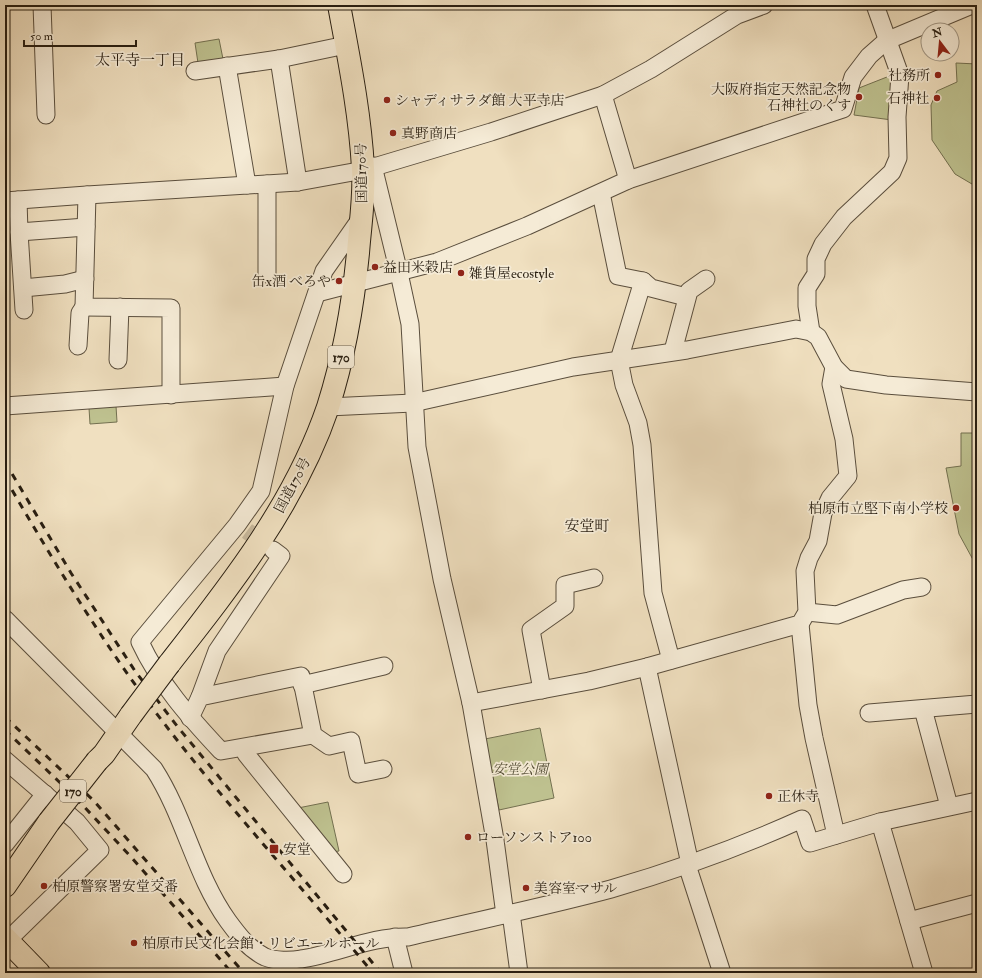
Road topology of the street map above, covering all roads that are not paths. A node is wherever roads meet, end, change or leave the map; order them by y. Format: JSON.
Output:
{"nodes":[{"id":1,"x":42,"y":5,"type":"edge"},
{"id":2,"x":339,"y":5,"type":"edge"},
{"id":3,"x":764,"y":5,"type":"edge"},
{"id":4,"x":875,"y":5,"type":"edge"},
{"id":5,"x":972,"y":5,"type":"edge"},
{"id":6,"x":886,"y":41,"type":"junction"},
{"id":7,"x":346,"y":45,"type":"junction"},
{"id":8,"x":280,"y":59,"type":"junction"},
{"id":9,"x":227,"y":66,"type":"junction"},
{"id":10,"x":195,"y":71,"type":"dead end"},
{"id":11,"x":603,"y":95,"type":"junction"},
{"id":12,"x":46,"y":115,"type":"dead end"},
{"id":13,"x":368,"y":168,"type":"junction"},
{"id":14,"x":628,"y":180,"type":"junction"},
{"id":15,"x":298,"y":182,"type":"junction"},
{"id":16,"x":268,"y":184,"type":"junction"},
{"id":17,"x":247,"y":185,"type":"junction"},
{"id":18,"x":601,"y":192,"type":"junction"},
{"id":19,"x":86,"y":195,"type":"junction"},
{"id":20,"x":11,"y":201,"type":"edge"},
{"id":21,"x":361,"y":218,"type":"junction"},
{"id":22,"x":86,"y":227,"type":"junction"},
{"id":23,"x":19,"y":232,"type":"junction"},
{"id":24,"x":399,"y":273,"type":"junction"},
{"id":25,"x":267,"y":274,"type":"dead end"},
{"id":26,"x":85,"y":279,"type":"junction"},
{"id":27,"x":706,"y":279,"type":"dead end"},
{"id":28,"x":643,"y":282,"type":"junction"},
{"id":29,"x":355,"y":284,"type":"junction"},
{"id":30,"x":23,"y":288,"type":"junction"},
{"id":31,"x":317,"y":293,"type":"junction"},
{"id":32,"x":686,"y":297,"type":"junction"},
{"id":33,"x":84,"y":307,"type":"junction"},
{"id":34,"x":120,"y":307,"type":"junction"},
{"id":35,"x":24,"y":310,"type":"dead end"},
{"id":36,"x":811,"y":332,"type":"junction"},
{"id":37,"x":78,"y":346,"type":"dead end"},
{"id":38,"x":673,"y":351,"type":"junction"},
{"id":39,"x":118,"y":360,"type":"dead end"},
{"id":40,"x":619,"y":360,"type":"junction"},
{"id":41,"x":834,"y":366,"type":"junction"},
{"id":42,"x":285,"y":386,"type":"junction"},
{"id":43,"x":977,"y":392,"type":"edge"},
{"id":44,"x":171,"y":395,"type":"junction"},
{"id":45,"x":413,"y":403,"type":"junction"},
{"id":46,"x":5,"y":406,"type":"edge"},
{"id":47,"x":328,"y":407,"type":"junction"},
{"id":48,"x":273,"y":550,"type":"tunnel mouth"},
{"id":49,"x":594,"y":578,"type":"dead end"},
{"id":50,"x":922,"y":587,"type":"dead end"},
{"id":51,"x":803,"y":618,"type":"junction"},
{"id":52,"x":5,"y":619,"type":"edge"},
{"id":53,"x":671,"y":660,"type":"junction"},
{"id":54,"x":384,"y":666,"type":"dead end"},
{"id":55,"x":647,"y":667,"type":"junction"},
{"id":56,"x":302,"y":685,"type":"junction"},
{"id":57,"x":542,"y":690,"type":"junction"},
{"id":58,"x":200,"y":696,"type":"junction"},
{"id":59,"x":471,"y":703,"type":"junction"},
{"id":60,"x":977,"y":704,"type":"edge"},
{"id":61,"x":923,"y":709,"type":"junction"},
{"id":62,"x":869,"y":713,"type":"dead end"},
{"id":63,"x":190,"y":718,"type":"junction"},
{"id":64,"x":125,"y":724,"type":"junction"},
{"id":65,"x":313,"y":735,"type":"junction"},
{"id":66,"x":246,"y":754,"type":"dead end"},
{"id":67,"x":5,"y":760,"type":"edge"},
{"id":68,"x":383,"y":769,"type":"dead end"},
{"id":69,"x":44,"y":794,"type":"junction"},
{"id":70,"x":977,"y":801,"type":"edge"},
{"id":71,"x":949,"y":806,"type":"junction"},
{"id":72,"x":880,"y":822,"type":"junction"},
{"id":73,"x":836,"y":835,"type":"junction"},
{"id":74,"x":5,"y":843,"type":"edge"},
{"id":75,"x":688,"y":864,"type":"junction"},
{"id":76,"x":342,"y":874,"type":"dead end"},
{"id":77,"x":9,"y":880,"type":"edge"},
{"id":78,"x":977,"y":903,"type":"edge"},
{"id":79,"x":508,"y":914,"type":"junction"},
{"id":80,"x":909,"y":921,"type":"junction"},
{"id":81,"x":395,"y":937,"type":"junction"},
{"id":82,"x":7,"y":939,"type":"edge"},
{"id":83,"x":279,"y":966,"type":"edge"},
{"id":84,"x":39,"y":973,"type":"edge"},
{"id":85,"x":404,"y":973,"type":"edge"},
{"id":86,"x":519,"y":973,"type":"edge"},
{"id":87,"x":722,"y":973,"type":"edge"},
{"id":88,"x":924,"y":973,"type":"edge"}],
"edges":[{"from":1,"to":12,"type":"street"},
{"from":2,"to":7,"type":"highway","name":"国道170号","number":"170"},
{"from":3,"to":11,"type":"street"},
{"from":4,"to":6,"type":"street"},
{"from":5,"to":6,"type":"street"},
{"from":6,"to":14,"type":"street"},
{"from":6,"to":36,"type":"street"},
{"from":7,"to":8,"type":"street"},
{"from":7,"to":13,"type":"highway","name":"国道170号","number":"170"},
{"from":8,"to":9,"type":"street"},
{"from":8,"to":15,"type":"street"},
{"from":9,"to":10,"type":"street"},
{"from":9,"to":17,"type":"street"},
{"from":11,"to":13,"type":"street"},
{"from":11,"to":14,"type":"street"},
{"from":13,"to":15,"type":"street"},
{"from":13,"to":21,"type":"highway","name":"国道170号","number":"170"},
{"from":13,"to":24,"type":"street"},
{"from":14,"to":18,"type":"street"},
{"from":15,"to":16,"type":"street"},
{"from":16,"to":17,"type":"street"},
{"from":16,"to":25,"type":"street"},
{"from":17,"to":19,"type":"street"},
{"from":18,"to":24,"type":"street"},
{"from":18,"to":28,"type":"street"},
{"from":19,"to":20,"type":"street"},
{"from":19,"to":22,"type":"street"},
{"from":20,"to":23,"type":"street"},
{"from":21,"to":29,"type":"highway","name":"国道170号","number":"170"},
{"from":21,"to":31,"type":"street"},
{"from":22,"to":23,"type":"street"},
{"from":22,"to":26,"type":"street"},
{"from":23,"to":30,"type":"street"},
{"from":24,"to":29,"type":"street"},
{"from":24,"to":45,"type":"street"},
{"from":26,"to":30,"type":"street"},
{"from":26,"to":33,"type":"street"},
{"from":27,"to":32,"type":"street"},
{"from":28,"to":32,"type":"street"},
{"from":28,"to":40,"type":"street"},
{"from":29,"to":31,"type":"street"},
{"from":29,"to":47,"type":"highway","name":"国道170号","number":"170"},
{"from":30,"to":35,"type":"street"},
{"from":31,"to":42,"type":"street"},
{"from":32,"to":38,"type":"street"},
{"from":33,"to":34,"type":"street"},
{"from":33,"to":37,"type":"street"},
{"from":34,"to":39,"type":"street"},
{"from":34,"to":44,"type":"street"},
{"from":36,"to":38,"type":"street"},
{"from":36,"to":41,"type":"street"},
{"from":38,"to":40,"type":"street"},
{"from":40,"to":45,"type":"street"},
{"from":40,"to":53,"type":"street"},
{"from":41,"to":43,"type":"street"},
{"from":41,"to":51,"type":"street"},
{"from":42,"to":44,"type":"street"},
{"from":42,"to":63,"type":"street"},
{"from":44,"to":46,"type":"street"},
{"from":45,"to":47,"type":"street"},
{"from":45,"to":59,"type":"street"},
{"from":47,"to":64,"type":"highway","name":"国道170号","number":"170","bridge":true},
{"from":48,"to":58,"type":"street"},
{"from":49,"to":57,"type":"street"},
{"from":50,"to":51,"type":"street"},
{"from":51,"to":53,"type":"street"},
{"from":51,"to":73,"type":"street"},
{"from":52,"to":64,"type":"street"},
{"from":53,"to":55,"type":"street"},
{"from":54,"to":56,"type":"street"},
{"from":55,"to":57,"type":"street"},
{"from":55,"to":75,"type":"street"},
{"from":56,"to":58,"type":"street"},
{"from":56,"to":65,"type":"street"},
{"from":57,"to":59,"type":"street"},
{"from":58,"to":63,"type":"street"},
{"from":59,"to":79,"type":"street"},
{"from":60,"to":61,"type":"street"},
{"from":61,"to":62,"type":"street"},
{"from":61,"to":71,"type":"street"},
{"from":63,"to":65,"type":"street"},
{"from":64,"to":77,"type":"highway","name":"国道170号","number":"170","bridge":true},
{"from":64,"to":83,"type":"street"},
{"from":65,"to":68,"type":"street"},
{"from":66,"to":76,"type":"street"},
{"from":67,"to":69,"type":"street"},
{"from":69,"to":74,"type":"street"},
{"from":69,"to":82,"type":"street"},
{"from":70,"to":71,"type":"street"},
{"from":71,"to":72,"type":"street"},
{"from":72,"to":73,"type":"street"},
{"from":72,"to":80,"type":"street"},
{"from":73,"to":75,"type":"street"},
{"from":75,"to":79,"type":"street"},
{"from":75,"to":87,"type":"street"},
{"from":78,"to":80,"type":"street"},
{"from":79,"to":81,"type":"street"},
{"from":79,"to":86,"type":"street"},
{"from":80,"to":88,"type":"street"},
{"from":81,"to":83,"type":"street"},
{"from":81,"to":85,"type":"street"},
{"from":82,"to":84,"type":"highway"}]}
